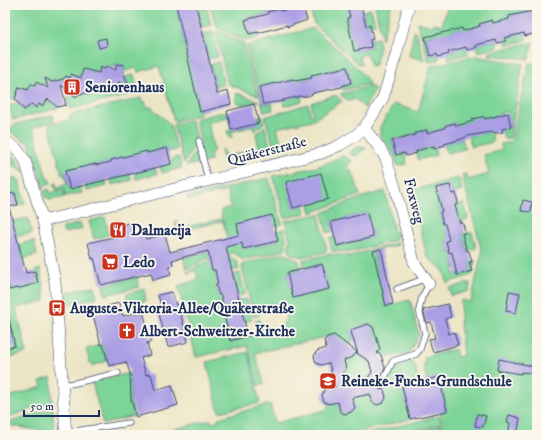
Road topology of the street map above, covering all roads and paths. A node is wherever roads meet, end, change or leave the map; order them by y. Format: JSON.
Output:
{"nodes":[{"id":1,"x":410,"y":5,"type":"edge"},
{"id":2,"x":364,"y":128,"type":"junction"},
{"id":3,"x":5,"y":141,"type":"edge"},
{"id":4,"x":199,"y":141,"type":"dead end"},
{"id":5,"x":208,"y":181,"type":"junction"},
{"id":6,"x":44,"y":221,"type":"junction"},
{"id":7,"x":427,"y":281,"type":"junction"},
{"id":8,"x":397,"y":289,"type":"dead end"},
{"id":9,"x":118,"y":373,"type":"dead end"},
{"id":10,"x":62,"y":385,"type":"junction"},
{"id":11,"x":381,"y":385,"type":"dead end"},
{"id":12,"x":129,"y":423,"type":"dead end"},
{"id":13,"x":66,"y":433,"type":"edge"}],
"edges":[{"from":1,"to":2,"type":"street","name":"Quäkerstraße"},
{"from":2,"to":5,"type":"street","name":"Quäkerstraße"},
{"from":2,"to":7,"type":"street","name":"Foxweg"},
{"from":3,"to":6,"type":"street"},
{"from":4,"to":5,"type":"lane"},
{"from":5,"to":6,"type":"street","name":"Quäkerstraße"},
{"from":6,"to":10,"type":"street"},
{"from":7,"to":8,"type":"lane"},
{"from":7,"to":11,"type":"lane"},
{"from":9,"to":10,"type":"lane"},
{"from":10,"to":13,"type":"street"},
{"from":12,"to":13,"type":"lane"}]}
